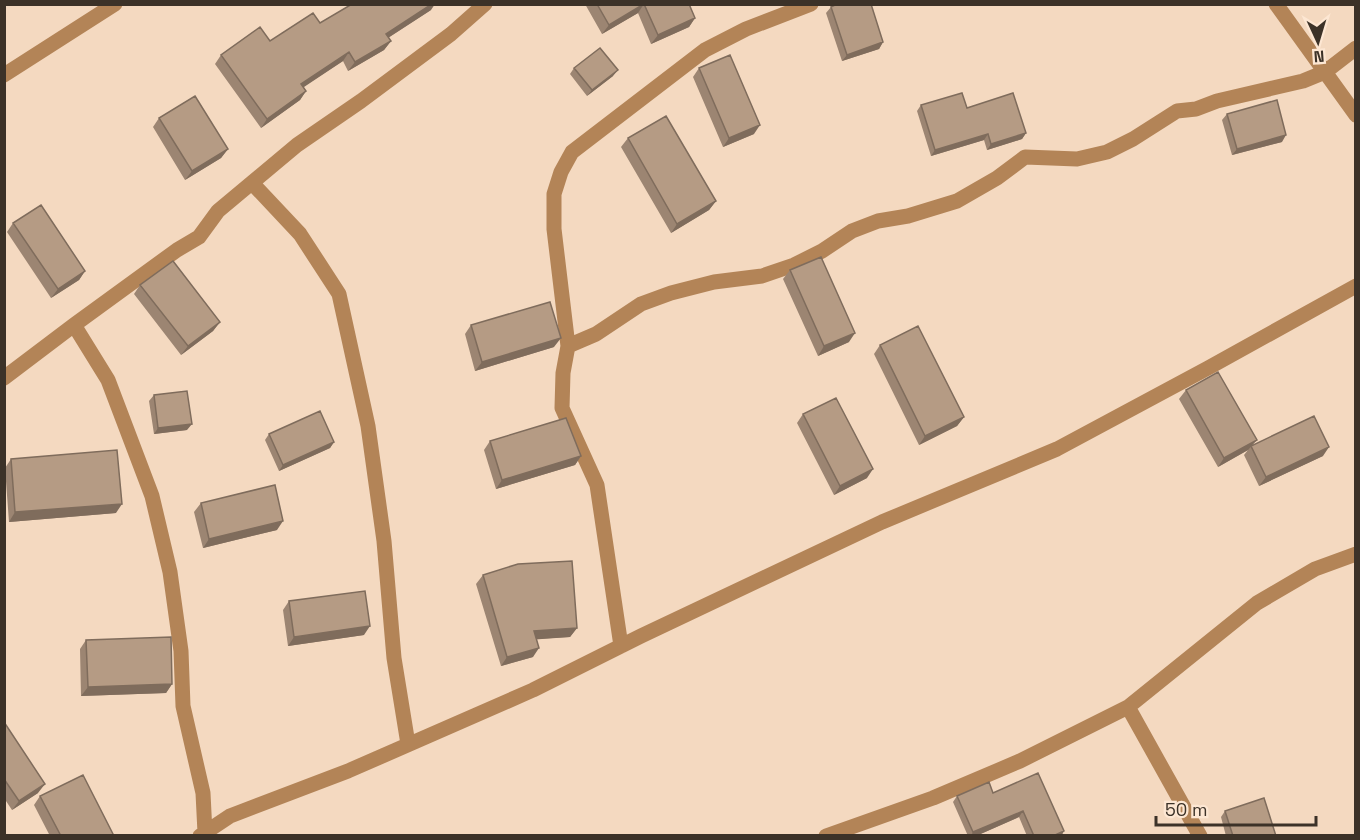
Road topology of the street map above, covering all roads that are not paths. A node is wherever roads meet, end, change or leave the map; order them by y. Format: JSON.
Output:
{"nodes":[{"id":1,"x":115,"y":4,"type":"edge"},
{"id":2,"x":485,"y":4,"type":"edge"},
{"id":3,"x":811,"y":4,"type":"edge"},
{"id":4,"x":1276,"y":4,"type":"edge"},
{"id":5,"x":1356,"y":48,"type":"edge"},
{"id":6,"x":1325,"y":72,"type":"junction"},
{"id":7,"x":4,"y":75,"type":"edge"},
{"id":8,"x":1356,"y":115,"type":"edge"},
{"id":9,"x":252,"y":183,"type":"junction"},
{"id":10,"x":1356,"y":286,"type":"edge"},
{"id":11,"x":74,"y":325,"type":"junction"},
{"id":12,"x":568,"y":346,"type":"junction"},
{"id":13,"x":4,"y":378,"type":"edge"},
{"id":14,"x":1356,"y":554,"type":"edge"},
{"id":15,"x":621,"y":646,"type":"junction"},
{"id":16,"x":1128,"y":707,"type":"junction"},
{"id":17,"x":408,"y":744,"type":"junction"},
{"id":18,"x":203,"y":834,"type":"edge"},
{"id":19,"x":826,"y":836,"type":"edge"},
{"id":20,"x":1200,"y":836,"type":"edge"}],
"edges":[{"from":1,"to":7,"type":"street"},
{"from":2,"to":9,"type":"street"},
{"from":3,"to":12,"type":"street"},
{"from":4,"to":6,"type":"street"},
{"from":5,"to":6,"type":"street"},
{"from":6,"to":8,"type":"street"},
{"from":6,"to":12,"type":"street"},
{"from":9,"to":11,"type":"street"},
{"from":9,"to":17,"type":"street"},
{"from":10,"to":15,"type":"street"},
{"from":11,"to":13,"type":"street"},
{"from":11,"to":18,"type":"street"},
{"from":12,"to":15,"type":"street"},
{"from":14,"to":16,"type":"street"},
{"from":15,"to":17,"type":"street"},
{"from":16,"to":19,"type":"street"},
{"from":16,"to":20,"type":"street"},
{"from":17,"to":18,"type":"street"}]}
